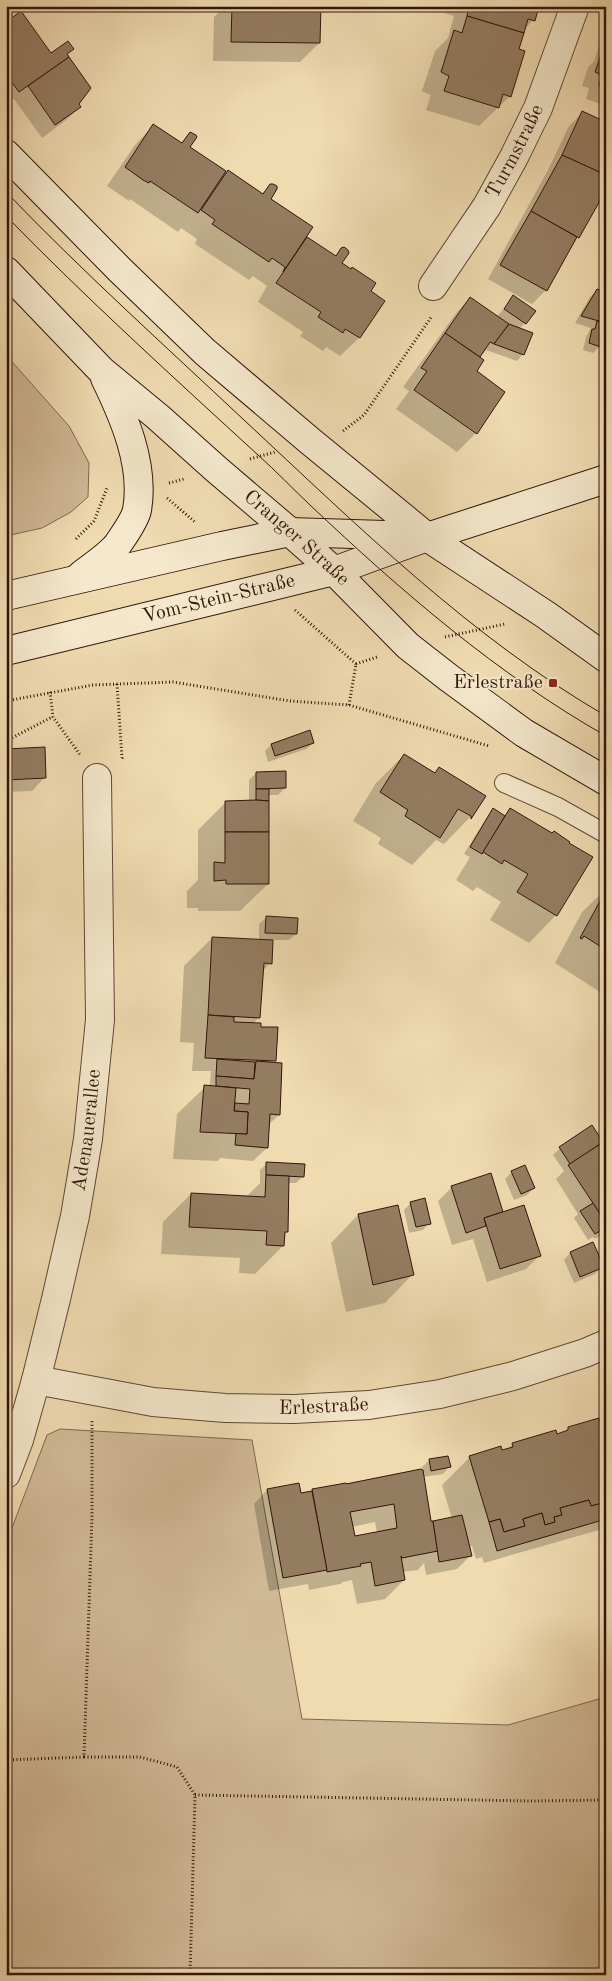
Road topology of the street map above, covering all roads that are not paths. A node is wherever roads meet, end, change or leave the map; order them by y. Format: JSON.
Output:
{"nodes":[{"id":1,"x":576,"y":6,"type":"edge"},
{"id":2,"x":6,"y":154,"type":"edge"},
{"id":3,"x":6,"y":271,"type":"edge"},
{"id":4,"x":433,"y":286,"type":"road end"},
{"id":5,"x":101,"y":370,"type":"junction"},
{"id":6,"x":606,"y":479,"type":"edge"},
{"id":7,"x":290,"y":532,"type":"junction"},
{"id":8,"x":427,"y":536,"type":"junction"},
{"id":9,"x":334,"y":571,"type":"junction"},
{"id":10,"x":73,"y":581,"type":"junction"},
{"id":11,"x":6,"y":596,"type":"edge"},
{"id":12,"x":6,"y":651,"type":"edge"},
{"id":13,"x":606,"y":658,"type":"edge"},
{"id":14,"x":97,"y":778,"type":"road end"},
{"id":15,"x":606,"y":781,"type":"edge"},
{"id":16,"x":504,"y":783,"type":"dead end"},
{"id":17,"x":606,"y":834,"type":"edge"},
{"id":18,"x":606,"y":1344,"type":"edge"},
{"id":19,"x":36,"y":1380,"type":"junction"},
{"id":20,"x":6,"y":1474,"type":"edge"}],
"edges":[{"from":1,"to":4,"type":"main road","name":"Turmstraße"},
{"from":2,"to":8,"type":"main road"},
{"from":3,"to":5,"type":"main road","name":"Cranger Straße"},
{"from":5,"to":7,"type":"main road","name":"Cranger Straße"},
{"from":5,"to":10,"type":"main road"},
{"from":6,"to":8,"type":"main road","name":"Vom-Stein-Straße"},
{"from":7,"to":8,"type":"main road","name":"Vom-Stein-Straße"},
{"from":7,"to":9,"type":"main road","name":"Cranger Straße"},
{"from":7,"to":10,"type":"main road","name":"Vom-Stein-Straße"},
{"from":8,"to":9,"type":"main road","name":"Vom-Stein-Straße"},
{"from":8,"to":13,"type":"main road"},
{"from":9,"to":12,"type":"main road","name":"Vom-Stein-Straße"},
{"from":9,"to":15,"type":"main road","name":"Cranger Straße"},
{"from":10,"to":11,"type":"main road","name":"Vom-Stein-Straße"},
{"from":14,"to":19,"type":"main road","name":"Adenauerallee"},
{"from":16,"to":17,"type":"lane"},
{"from":18,"to":19,"type":"main road","name":"Erlestraße"},
{"from":19,"to":20,"type":"main road","name":"Adenauerallee"}]}
